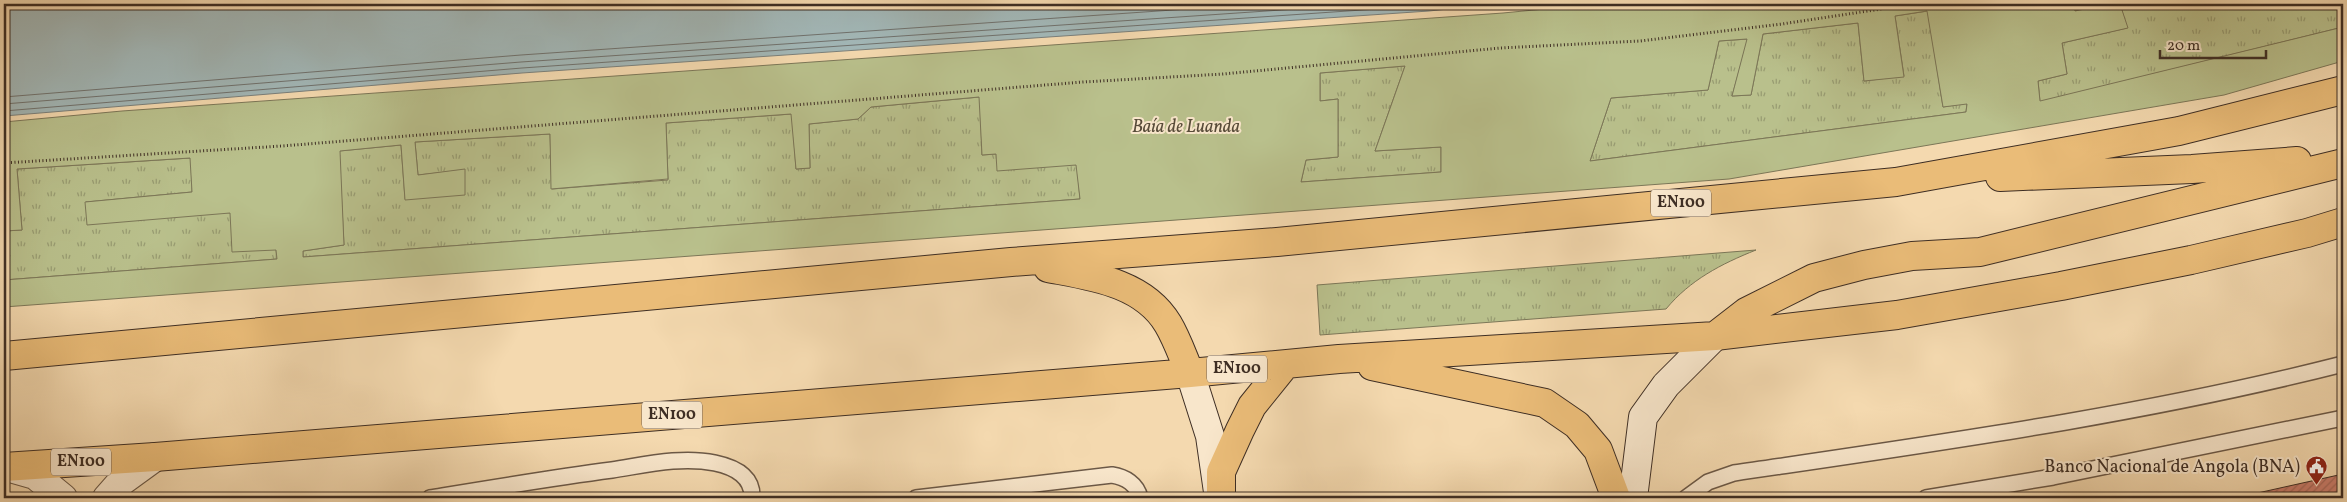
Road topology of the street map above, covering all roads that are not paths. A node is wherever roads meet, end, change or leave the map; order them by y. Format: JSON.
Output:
{"nodes":[{"id":1,"x":2343,"y":90,"type":"edge"},
{"id":2,"x":2343,"y":162,"type":"edge"},
{"id":3,"x":1896,"y":182,"type":"junction"},
{"id":4,"x":2343,"y":222,"type":"edge"},
{"id":5,"x":1011,"y":262,"type":"junction"},
{"id":6,"x":1715,"y":336,"type":"junction"},
{"id":7,"x":4,"y":356,"type":"edge"},
{"id":8,"x":1339,"y":359,"type":"junction"},
{"id":9,"x":2343,"y":364,"type":"edge"},
{"id":10,"x":1285,"y":365,"type":"junction"},
{"id":11,"x":1190,"y":374,"type":"junction"},
{"id":12,"x":2343,"y":418,"type":"edge"},
{"id":13,"x":155,"y":457,"type":"junction"},
{"id":14,"x":5,"y":467,"type":"edge"},
{"id":15,"x":63,"y":498,"type":"edge"},
{"id":16,"x":108,"y":498,"type":"edge"},
{"id":17,"x":430,"y":498,"type":"edge"},
{"id":18,"x":752,"y":498,"type":"edge"},
{"id":19,"x":916,"y":498,"type":"edge"},
{"id":20,"x":1140,"y":498,"type":"edge"},
{"id":21,"x":1220,"y":498,"type":"edge"},
{"id":22,"x":1616,"y":498,"type":"edge"},
{"id":23,"x":1633,"y":498,"type":"edge"},
{"id":24,"x":1686,"y":498,"type":"edge"},
{"id":25,"x":1926,"y":498,"type":"edge"}],
"edges":[{"from":1,"to":3,"type":"main road","number":"EN100"},
{"from":2,"to":3,"type":"main road"},
{"from":2,"to":6,"type":"main road"},
{"from":3,"to":5,"type":"main road","number":"EN100"},
{"from":4,"to":6,"type":"main road","number":"EN100"},
{"from":5,"to":7,"type":"main road","number":"EN100"},
{"from":5,"to":11,"type":"main road"},
{"from":6,"to":8,"type":"main road","number":"EN100"},
{"from":6,"to":23,"type":"street"},
{"from":8,"to":10,"type":"main road","number":"EN100"},
{"from":8,"to":22,"type":"main road"},
{"from":9,"to":24,"type":"lane"},
{"from":10,"to":11,"type":"main road","number":"EN100"},
{"from":10,"to":21,"type":"main road"},
{"from":11,"to":13,"type":"main road","number":"EN100"},
{"from":11,"to":21,"type":"street"},
{"from":12,"to":25,"type":"lane"},
{"from":13,"to":14,"type":"main road","number":"EN100"},
{"from":13,"to":16,"type":"street"},
{"from":14,"to":15,"type":"street"},
{"from":17,"to":18,"type":"lane"},
{"from":19,"to":20,"type":"lane"}]}
